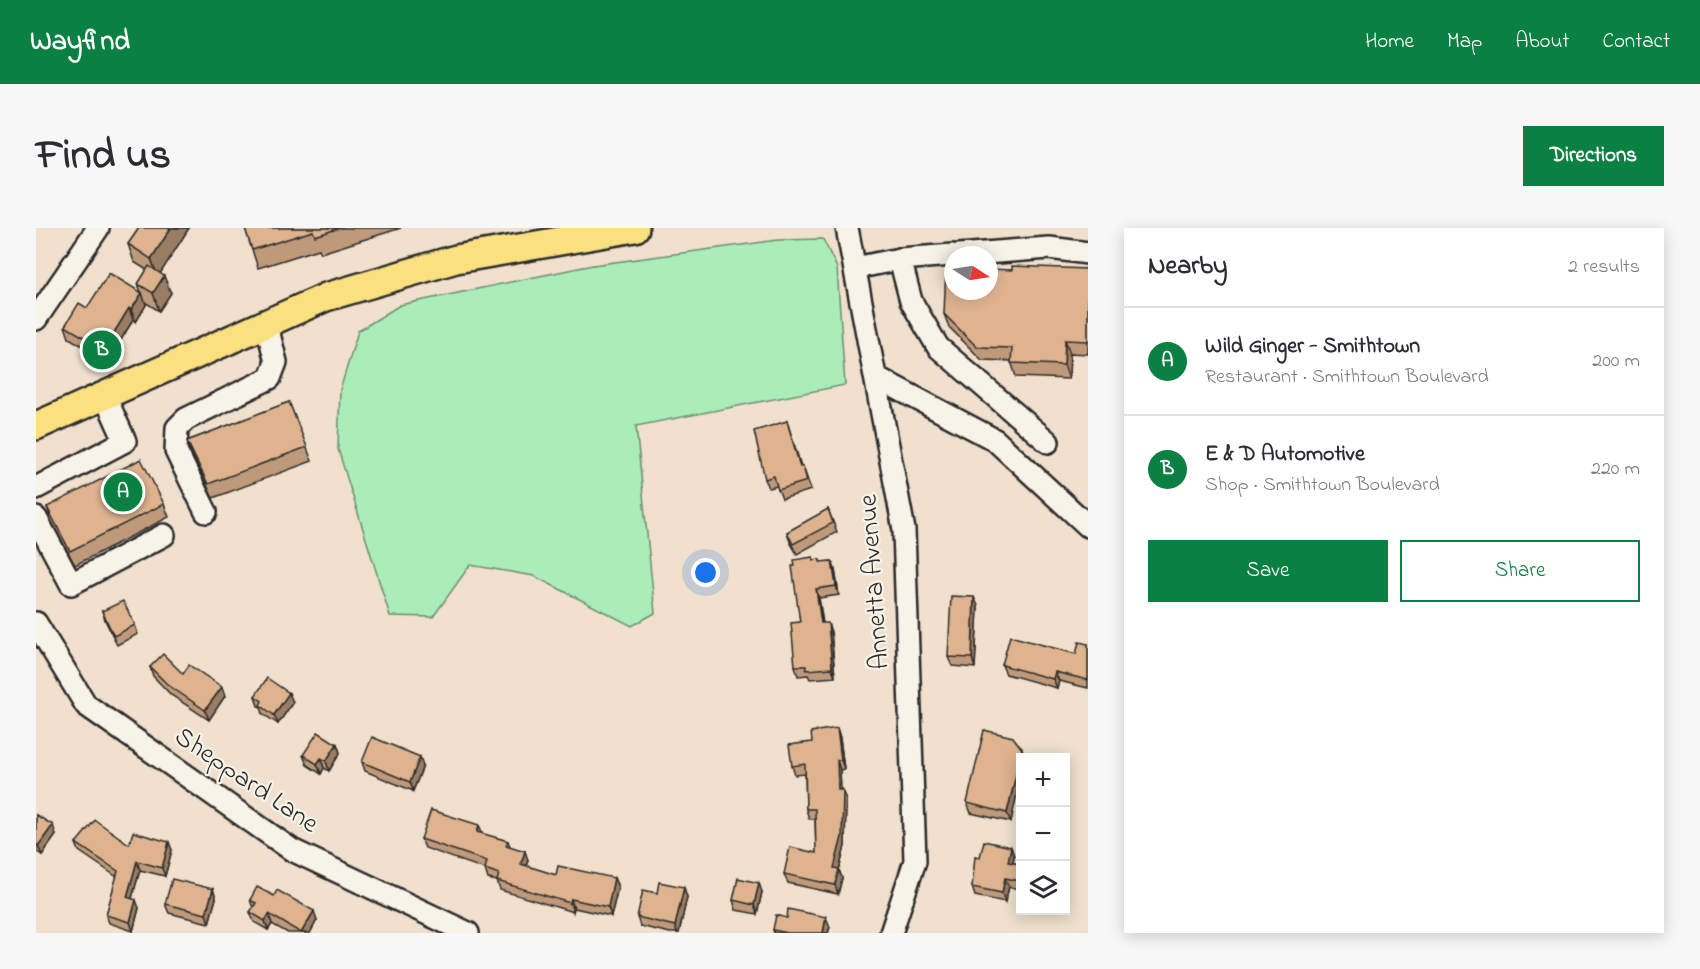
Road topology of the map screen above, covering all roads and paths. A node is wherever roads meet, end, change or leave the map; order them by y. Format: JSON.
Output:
{"nodes":[{"id":1,"x":98,"y":228,"type":"edge"},
{"id":2,"x":635,"y":228,"type":"edge"},
{"id":3,"x":847,"y":228,"type":"edge"},
{"id":4,"x":998,"y":252,"type":"edge"},
{"id":5,"x":1088,"y":253,"type":"edge"},
{"id":6,"x":944,"y":256,"type":"edge"},
{"id":7,"x":900,"y":259,"type":"junction"},
{"id":8,"x":855,"y":267,"type":"junction"},
{"id":9,"x":36,"y":319,"type":"edge"},
{"id":10,"x":266,"y":322,"type":"junction"},
{"id":11,"x":876,"y":377,"type":"junction"},
{"id":12,"x":104,"y":394,"type":"junction"},
{"id":13,"x":36,"y":426,"type":"edge"},
{"id":14,"x":1048,"y":442,"type":"dead end"},
{"id":15,"x":36,"y":488,"type":"edge"},
{"id":16,"x":206,"y":512,"type":"dead end"},
{"id":17,"x":36,"y":518,"type":"edge"},
{"id":18,"x":1088,"y":526,"type":"edge"},
{"id":19,"x":164,"y":536,"type":"dead end"},
{"id":20,"x":36,"y":622,"type":"edge"},
{"id":21,"x":468,"y":933,"type":"edge"},
{"id":22,"x":891,"y":933,"type":"edge"}],
"edges":[{"from":1,"to":9,"type":"street"},
{"from":2,"to":10,"type":"main road"},
{"from":3,"to":8,"type":"street","name":"Annetta Avenue"},
{"from":4,"to":5,"type":"street"},
{"from":6,"to":7,"type":"street"},
{"from":7,"to":8,"type":"street"},
{"from":7,"to":14,"type":"street"},
{"from":8,"to":11,"type":"street","name":"Annetta Avenue"},
{"from":10,"to":12,"type":"main road"},
{"from":10,"to":16,"type":"street"},
{"from":11,"to":18,"type":"street"},
{"from":11,"to":22,"type":"street","name":"Annetta Avenue"},
{"from":12,"to":13,"type":"main road"},
{"from":12,"to":15,"type":"street"},
{"from":17,"to":19,"type":"street"},
{"from":20,"to":21,"type":"street","name":"Sheppard Lane"}]}
